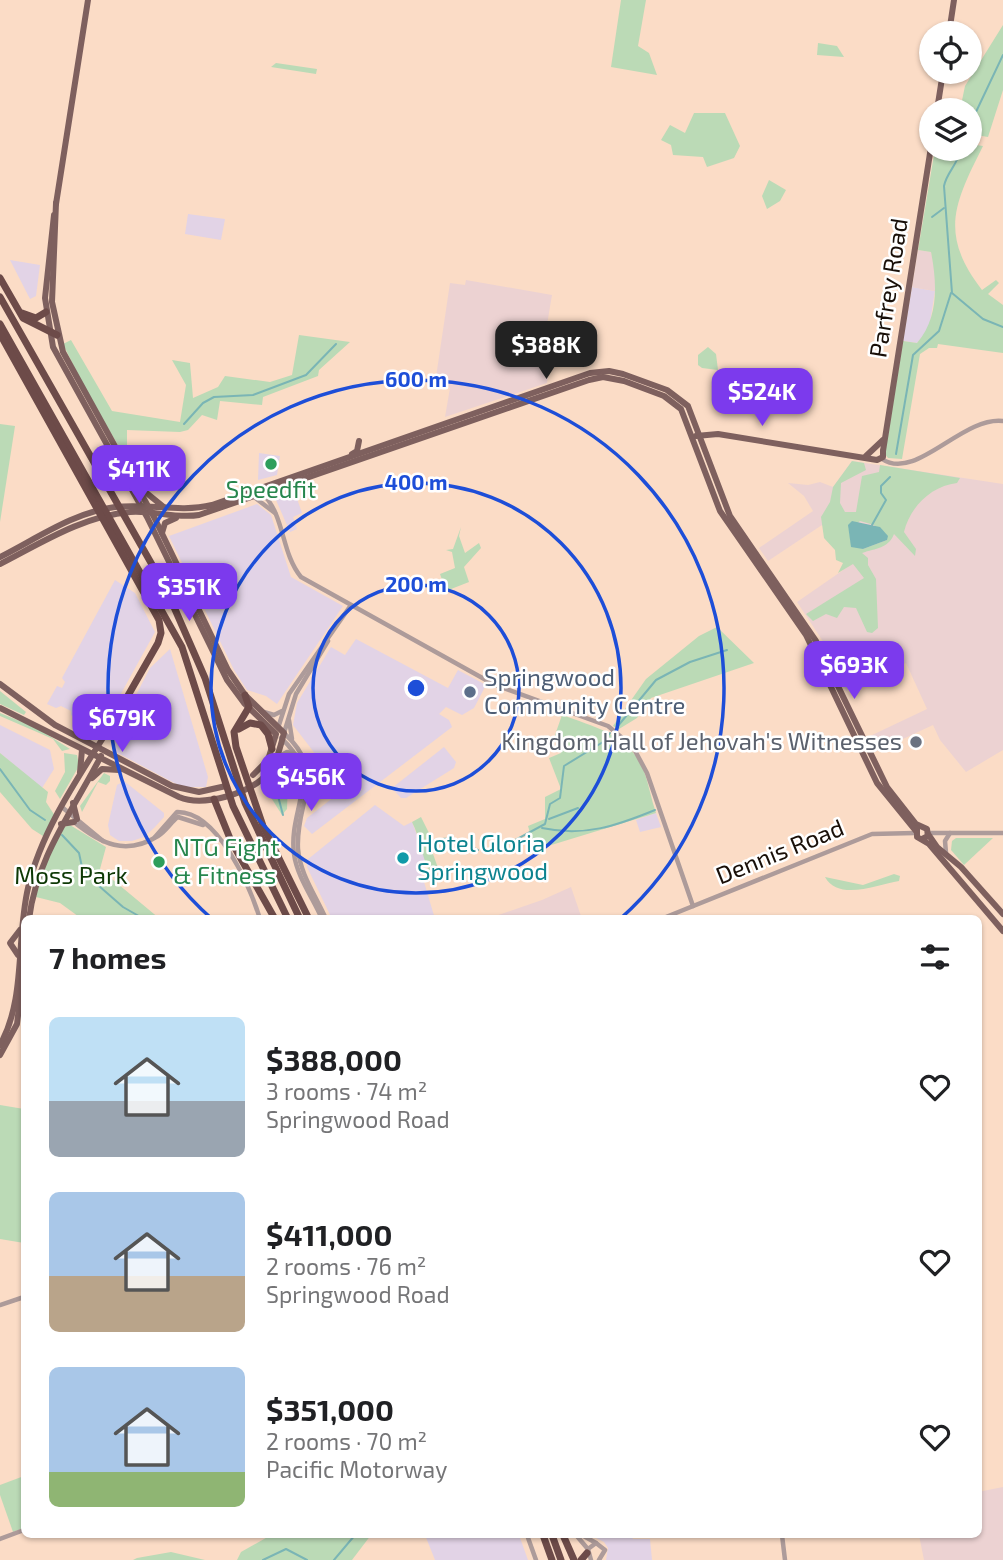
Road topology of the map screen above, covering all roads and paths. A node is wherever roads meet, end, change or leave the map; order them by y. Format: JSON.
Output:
{"nodes":[{"id":1,"x":88,"y":0,"type":"edge"},
{"id":2,"x":954,"y":0,"type":"edge"},
{"id":3,"x":951,"y":21,"type":"edge"},
{"id":4,"x":929,"y":161,"type":"edge"},
{"id":5,"x":56,"y":203,"type":"junction"},
{"id":6,"x":0,"y":278,"type":"edge"},
{"id":7,"x":0,"y":297,"type":"edge"},
{"id":8,"x":18,"y":311,"type":"junction"},
{"id":9,"x":46,"y":312,"type":"junction"},
{"id":10,"x":0,"y":324,"type":"edge"},
{"id":11,"x":48,"y":328,"type":"junction"},
{"id":12,"x":0,"y":334,"type":"edge"},
{"id":13,"x":57,"y":335,"type":"junction"},
{"id":14,"x":1003,"y":421,"type":"edge"},
{"id":15,"x":712,"y":436,"type":"junction"},
{"id":16,"x":724,"y":436,"type":"junction"},
{"id":17,"x":697,"y":438,"type":"junction"},
{"id":18,"x":377,"y":447,"type":"junction"},
{"id":19,"x":705,"y":450,"type":"junction"},
{"id":20,"x":879,"y":454,"type":"junction"},
{"id":21,"x":344,"y":459,"type":"junction"},
{"id":22,"x":132,"y":479,"type":"junction"},
{"id":23,"x":278,"y":489,"type":"junction"},
{"id":24,"x":133,"y":491,"type":"junction"},
{"id":25,"x":258,"y":492,"type":"junction"},
{"id":26,"x":97,"y":501,"type":"junction"},
{"id":27,"x":116,"y":503,"type":"junction"},
{"id":28,"x":145,"y":509,"type":"junction"},
{"id":29,"x":166,"y":509,"type":"junction"},
{"id":30,"x":275,"y":513,"type":"junction"},
{"id":31,"x":181,"y":517,"type":"junction"},
{"id":32,"x":109,"y":521,"type":"junction"},
{"id":33,"x":162,"y":533,"type":"junction"},
{"id":34,"x":1,"y":559,"type":"edge"},
{"id":35,"x":351,"y":606,"type":"junction"},
{"id":36,"x":332,"y":633,"type":"junction"},
{"id":37,"x":0,"y":684,"type":"edge"},
{"id":38,"x":245,"y":695,"type":"junction"},
{"id":39,"x":249,"y":707,"type":"junction"},
{"id":40,"x":0,"y":708,"type":"edge"},
{"id":41,"x":282,"y":711,"type":"junction"},
{"id":42,"x":262,"y":716,"type":"junction"},
{"id":43,"x":289,"y":717,"type":"junction"},
{"id":44,"x":241,"y":722,"type":"junction"},
{"id":45,"x":110,"y":727,"type":"joint"},
{"id":46,"x":280,"y":733,"type":"junction"},
{"id":47,"x":292,"y":740,"type":"junction"},
{"id":48,"x":236,"y":747,"type":"junction"},
{"id":49,"x":100,"y":749,"type":"junction"},
{"id":50,"x":272,"y":749,"type":"junction"},
{"id":51,"x":82,"y":750,"type":"junction"},
{"id":52,"x":296,"y":754,"type":"junction"},
{"id":53,"x":96,"y":757,"type":"junction"},
{"id":54,"x":277,"y":758,"type":"junction"},
{"id":55,"x":134,"y":774,"type":"junction"},
{"id":56,"x":253,"y":775,"type":"dead end"},
{"id":57,"x":240,"y":777,"type":"junction"},
{"id":58,"x":78,"y":781,"type":"junction"},
{"id":59,"x":226,"y":784,"type":"junction"},
{"id":60,"x":81,"y":790,"type":"junction"},
{"id":61,"x":213,"y":790,"type":"junction"},
{"id":62,"x":214,"y":799,"type":"junction"},
{"id":63,"x":248,"y":802,"type":"junction"},
{"id":64,"x":73,"y":803,"type":"junction"},
{"id":65,"x":64,"y":812,"type":"junction"},
{"id":66,"x":185,"y":815,"type":"junction"},
{"id":67,"x":76,"y":821,"type":"junction"},
{"id":68,"x":909,"y":821,"type":"junction"},
{"id":69,"x":61,"y":824,"type":"junction"},
{"id":70,"x":918,"y":830,"type":"junction"},
{"id":71,"x":900,"y":833,"type":"junction"},
{"id":72,"x":928,"y":833,"type":"junction"},
{"id":73,"x":951,"y":833,"type":"junction"},
{"id":74,"x":1003,"y":833,"type":"edge"},
{"id":75,"x":155,"y":837,"type":"junction"},
{"id":76,"x":922,"y":839,"type":"junction"},
{"id":77,"x":950,"y":858,"type":"junction"},
{"id":78,"x":693,"y":906,"type":"junction"},
{"id":79,"x":1003,"y":914,"type":"edge"},
{"id":80,"x":24,"y":915,"type":"edge"},
{"id":81,"x":30,"y":915,"type":"edge"},
{"id":82,"x":259,"y":915,"type":"edge"},
{"id":83,"x":273,"y":915,"type":"edge"},
{"id":84,"x":287,"y":915,"type":"edge"},
{"id":85,"x":298,"y":915,"type":"edge"},
{"id":86,"x":307,"y":915,"type":"edge"},
{"id":87,"x":322,"y":915,"type":"edge"},
{"id":88,"x":322,"y":915,"type":"edge"},
{"id":89,"x":672,"y":915,"type":"edge"},
{"id":90,"x":21,"y":928,"type":"edge"},
{"id":91,"x":1003,"y":931,"type":"edge"},
{"id":92,"x":21,"y":949,"type":"edge"},
{"id":93,"x":19,"y":957,"type":"junction"},
{"id":94,"x":21,"y":991,"type":"edge"},
{"id":95,"x":0,"y":1045,"type":"edge"},
{"id":96,"x":0,"y":1055,"type":"edge"},
{"id":97,"x":21,"y":1298,"type":"edge"},
{"id":98,"x":0,"y":1305,"type":"edge"},
{"id":99,"x":21,"y":1531,"type":"edge"},
{"id":100,"x":528,"y":1538,"type":"edge"},
{"id":101,"x":544,"y":1538,"type":"edge"},
{"id":102,"x":553,"y":1538,"type":"edge"},
{"id":103,"x":564,"y":1538,"type":"edge"},
{"id":104,"x":578,"y":1538,"type":"edge"},
{"id":105,"x":587,"y":1538,"type":"edge"},
{"id":106,"x":782,"y":1538,"type":"edge"},
{"id":107,"x":0,"y":1539,"type":"edge"},
{"id":108,"x":596,"y":1543,"type":"junction"},
{"id":109,"x":590,"y":1556,"type":"edge"},
{"id":110,"x":601,"y":1559,"type":"edge"},
{"id":111,"x":536,"y":1560,"type":"edge"},
{"id":112,"x":552,"y":1560,"type":"edge"},
{"id":113,"x":561,"y":1560,"type":"edge"},
{"id":114,"x":573,"y":1560,"type":"edge"},
{"id":115,"x":580,"y":1560,"type":"edge"},
{"id":116,"x":785,"y":1560,"type":"edge"}],
"edges":[{"from":1,"to":5,"type":"main road"},
{"from":2,"to":3,"type":"main road"},
{"from":4,"to":20,"type":"main road","name":"Parfrey Road"},
{"from":5,"to":9,"type":"main road"},
{"from":5,"to":13,"type":"main road"},
{"from":6,"to":8,"type":"highway"},
{"from":7,"to":27,"type":"highway"},
{"from":8,"to":9,"type":"highway"},
{"from":8,"to":11,"type":"highway"},
{"from":9,"to":11,"type":"main road"},
{"from":10,"to":26,"type":"highway"},
{"from":11,"to":13,"type":"highway"},
{"from":11,"to":24,"type":"main road"},
{"from":12,"to":26,"type":"highway"},
{"from":13,"to":22,"type":"main road"},
{"from":14,"to":20,"type":"street"},
{"from":15,"to":16,"type":"main road"},
{"from":15,"to":17,"type":"main road"},
{"from":15,"to":19,"type":"main road"},
{"from":16,"to":17,"type":"main road"},
{"from":16,"to":20,"type":"main road"},
{"from":17,"to":18,"type":"main road"},
{"from":17,"to":19,"type":"main road"},
{"from":17,"to":23,"type":"main road"},
{"from":17,"to":68,"type":"main road"},
{"from":18,"to":21,"type":"main road"},
{"from":18,"to":21,"type":"main road"},
{"from":19,"to":70,"type":"main road"},
{"from":21,"to":25,"type":"main road"},
{"from":22,"to":28,"type":"main road"},
{"from":22,"to":29,"type":"main road"},
{"from":23,"to":25,"type":"main road"},
{"from":23,"to":30,"type":"street"},
{"from":24,"to":27,"type":"main road"},
{"from":24,"to":28,"type":"main road"},
{"from":25,"to":29,"type":"main road"},
{"from":25,"to":30,"type":"street"},
{"from":25,"to":30,"type":"street"},
{"from":25,"to":31,"type":"main road"},
{"from":26,"to":32,"type":"highway"},
{"from":27,"to":28,"type":"main road"},
{"from":27,"to":34,"type":"main road"},
{"from":27,"to":57,"type":"highway"},
{"from":28,"to":29,"type":"main road"},
{"from":28,"to":31,"type":"main road"},
{"from":28,"to":33,"type":"main road"},
{"from":28,"to":34,"type":"main road"},
{"from":28,"to":39,"type":"main road"},
{"from":30,"to":35,"type":"street"},
{"from":31,"to":33,"type":"main road"},
{"from":32,"to":45,"type":"highway"},
{"from":32,"to":59,"type":"highway"},
{"from":33,"to":38,"type":"main road"},
{"from":35,"to":36,"type":"street"},
{"from":35,"to":78,"type":"street"},
{"from":36,"to":41,"type":"street"},
{"from":36,"to":43,"type":"street"},
{"from":37,"to":49,"type":"main road"},
{"from":38,"to":39,"type":"highway"},
{"from":38,"to":42,"type":"main road"},
{"from":39,"to":42,"type":"main road"},
{"from":39,"to":44,"type":"highway"},
{"from":40,"to":51,"type":"main road"},
{"from":41,"to":42,"type":"street"},
{"from":41,"to":46,"type":"street"},
{"from":42,"to":44,"type":"highway"},
{"from":42,"to":46,"type":"main road"},
{"from":43,"to":46,"type":"street"},
{"from":43,"to":47,"type":"street"},
{"from":44,"to":48,"type":"highway"},
{"from":45,"to":49,"type":"main road"},
{"from":46,"to":47,"type":"street"},
{"from":46,"to":50,"type":"main road"},
{"from":46,"to":52,"type":"street"},
{"from":46,"to":54,"type":"main road"},
{"from":47,"to":87,"type":"street"},
{"from":48,"to":50,"type":"highway"},
{"from":48,"to":57,"type":"highway"},
{"from":49,"to":53,"type":"main road"},
{"from":49,"to":61,"type":"main road"},
{"from":50,"to":56,"type":"main road"},
{"from":51,"to":53,"type":"main road"},
{"from":51,"to":58,"type":"main road"},
{"from":52,"to":54,"type":"street"},
{"from":52,"to":88,"type":"street"},
{"from":53,"to":55,"type":"main road"},
{"from":53,"to":58,"type":"main road"},
{"from":53,"to":60,"type":"main road"},
{"from":54,"to":62,"type":"main road"},
{"from":55,"to":60,"type":"main road"},
{"from":55,"to":62,"type":"main road"},
{"from":57,"to":63,"type":"highway"},
{"from":58,"to":65,"type":"main road"},
{"from":59,"to":61,"type":"main road"},
{"from":59,"to":84,"type":"highway"},
{"from":60,"to":64,"type":"main road"},
{"from":61,"to":62,"type":"main road"},
{"from":62,"to":83,"type":"highway"},
{"from":63,"to":85,"type":"highway"},
{"from":63,"to":86,"type":"highway"},
{"from":64,"to":65,"type":"main road"},
{"from":64,"to":67,"type":"main road"},
{"from":65,"to":67,"type":"street"},
{"from":65,"to":69,"type":"main road"},
{"from":65,"to":80,"type":"main road"},
{"from":66,"to":75,"type":"street"},
{"from":66,"to":75,"type":"street"},
{"from":66,"to":82,"type":"street"},
{"from":67,"to":69,"type":"main road"},
{"from":67,"to":75,"type":"street"},
{"from":68,"to":70,"type":"main road"},
{"from":68,"to":71,"type":"street"},
{"from":69,"to":81,"type":"main road"},
{"from":70,"to":71,"type":"street","name":"Dennis Road"},
{"from":70,"to":72,"type":"main road"},
{"from":70,"to":76,"type":"main road"},
{"from":71,"to":78,"type":"street","name":"Dennis Road"},
{"from":72,"to":73,"type":"street"},
{"from":72,"to":76,"type":"main road"},
{"from":72,"to":77,"type":"main road"},
{"from":73,"to":74,"type":"street"},
{"from":73,"to":77,"type":"street"},
{"from":76,"to":91,"type":"main road"},
{"from":77,"to":79,"type":"main road"},
{"from":78,"to":89,"type":"street","name":"Dennis Road"},
{"from":90,"to":93,"type":"main road"},
{"from":92,"to":93,"type":"main road"},
{"from":93,"to":95,"type":"main road"},
{"from":94,"to":96,"type":"main road"},
{"from":97,"to":98,"type":"street"},
{"from":99,"to":107,"type":"street"},
{"from":100,"to":111,"type":"street"},
{"from":101,"to":112,"type":"highway"},
{"from":102,"to":113,"type":"highway"},
{"from":103,"to":114,"type":"highway"},
{"from":104,"to":109,"type":"street"},
{"from":105,"to":108,"type":"street"},
{"from":106,"to":116,"type":"street"},
{"from":108,"to":109,"type":"street"},
{"from":108,"to":110,"type":"street"},
{"from":109,"to":115,"type":"highway"}]}
